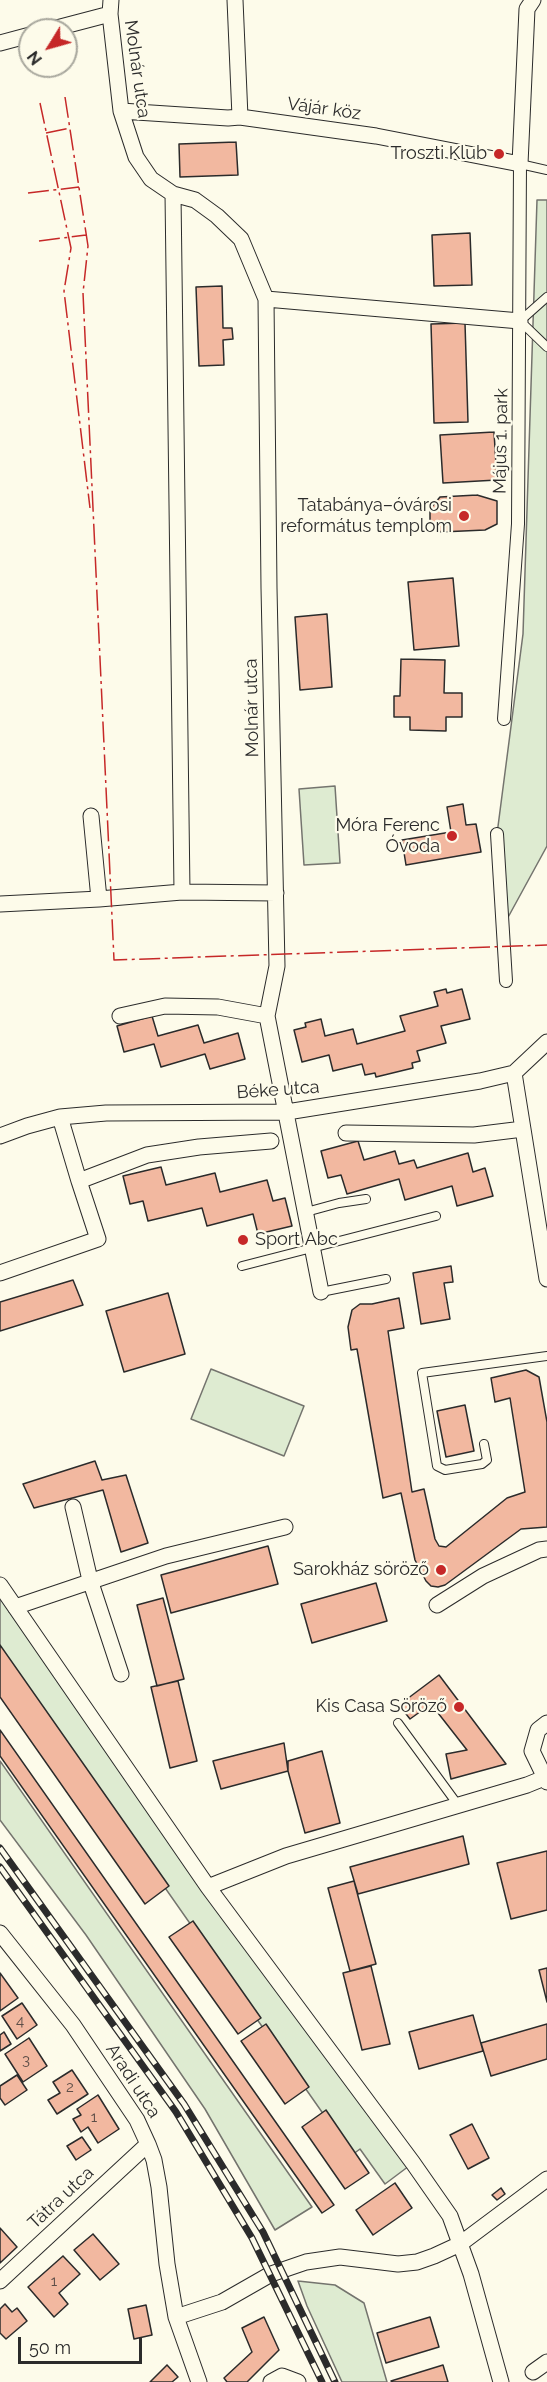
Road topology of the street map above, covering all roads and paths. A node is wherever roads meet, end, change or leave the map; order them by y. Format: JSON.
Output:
{"nodes":[{"id":1,"x":235,"y":0,"type":"edge"},
{"id":2,"x":533,"y":0,"type":"edge"},
{"id":3,"x":110,"y":7,"type":"edge"},
{"id":4,"x":78,"y":19,"type":"edge"},
{"id":5,"x":18,"y":38,"type":"edge"},
{"id":6,"x":0,"y":43,"type":"edge"},
{"id":7,"x":121,"y":111,"type":"junction"},
{"id":8,"x":240,"y":117,"type":"junction"},
{"id":9,"x":520,"y":164,"type":"junction"},
{"id":10,"x":547,"y":170,"type":"edge"},
{"id":11,"x":173,"y":194,"type":"junction"},
{"id":12,"x":547,"y":297,"type":"edge"},
{"id":13,"x":266,"y":299,"type":"junction"},
{"id":14,"x":520,"y":321,"type":"junction"},
{"id":15,"x":547,"y":347,"type":"edge"},
{"id":16,"x":504,"y":719,"type":"dead end"},
{"id":17,"x":91,"y":816,"type":"dead end"},
{"id":18,"x":497,"y":834,"type":"dead end"},
{"id":19,"x":182,"y":892,"type":"junction"},
{"id":20,"x":276,"y":893,"type":"junction"},
{"id":21,"x":99,"y":900,"type":"junction"},
{"id":22,"x":0,"y":904,"type":"edge"},
{"id":23,"x":506,"y":981,"type":"dead end"},
{"id":24,"x":120,"y":1016,"type":"dead end"},
{"id":25,"x":267,"y":1016,"type":"junction"},
{"id":26,"x":547,"y":1042,"type":"edge"},
{"id":27,"x":514,"y":1073,"type":"junction"},
{"id":28,"x":287,"y":1113,"type":"junction"},
{"id":29,"x":60,"y":1117,"type":"junction"},
{"id":30,"x":523,"y":1129,"type":"junction"},
{"id":31,"x":346,"y":1133,"type":"dead end"},
{"id":32,"x":0,"y":1136,"type":"edge"},
{"id":33,"x":271,"y":1141,"type":"dead end"},
{"id":34,"x":79,"y":1181,"type":"junction"},
{"id":35,"x":366,"y":1199,"type":"dead end"},
{"id":36,"x":306,"y":1212,"type":"junction"},
{"id":37,"x":436,"y":1216,"type":"dead end"},
{"id":38,"x":313,"y":1248,"type":"junction"},
{"id":39,"x":242,"y":1266,"type":"dead end"},
{"id":40,"x":0,"y":1273,"type":"edge"},
{"id":41,"x":547,"y":1279,"type":"edge"},
{"id":42,"x":386,"y":1280,"type":"dead end"},
{"id":43,"x":321,"y":1292,"type":"joint"},
{"id":44,"x":547,"y":1356,"type":"edge"},
{"id":45,"x":484,"y":1444,"type":"dead end"},
{"id":46,"x":73,"y":1507,"type":"dead end"},
{"id":47,"x":285,"y":1527,"type":"dead end"},
{"id":48,"x":547,"y":1549,"type":"edge"},
{"id":49,"x":90,"y":1580,"type":"junction"},
{"id":50,"x":0,"y":1585,"type":"edge"},
{"id":51,"x":437,"y":1605,"type":"dead end"},
{"id":52,"x":15,"y":1606,"type":"junction"},
{"id":53,"x":121,"y":1674,"type":"dead end"},
{"id":54,"x":398,"y":1723,"type":"dead end"},
{"id":55,"x":547,"y":1723,"type":"edge"},
{"id":56,"x":545,"y":1780,"type":"edge"},
{"id":57,"x":458,"y":1805,"type":"junction"},
{"id":58,"x":208,"y":1887,"type":"junction"},
{"id":59,"x":0,"y":1933,"type":"edge"},
{"id":60,"x":148,"y":2144,"type":"junction"},
{"id":61,"x":547,"y":2179,"type":"edge"},
{"id":62,"x":460,"y":2244,"type":"junction"},
{"id":63,"x":0,"y":2281,"type":"edge"},
{"id":64,"x":176,"y":2318,"type":"junction"},
{"id":65,"x":547,"y":2362,"type":"edge"},
{"id":66,"x":534,"y":2373,"type":"dead end"},
{"id":67,"x":199,"y":2382,"type":"edge"},
{"id":68,"x":271,"y":2382,"type":"edge"},
{"id":69,"x":298,"y":2382,"type":"edge"},
{"id":70,"x":501,"y":2382,"type":"edge"}],
"edges":[{"from":1,"to":8,"type":"street"},
{"from":2,"to":9,"type":"street"},
{"from":3,"to":4,"type":"street"},
{"from":3,"to":7,"type":"street","name":"Molnár utca"},
{"from":5,"to":6,"type":"street"},
{"from":7,"to":8,"type":"street","name":"Vájár köz"},
{"from":7,"to":11,"type":"street","name":"Molnár utca"},
{"from":8,"to":9,"type":"street","name":"Vájár köz"},
{"from":9,"to":10,"type":"lane"},
{"from":9,"to":14,"type":"street","name":"Május 1. park"},
{"from":11,"to":13,"type":"street","name":"Molnár utca"},
{"from":11,"to":19,"type":"street"},
{"from":12,"to":14,"type":"lane"},
{"from":13,"to":14,"type":"street"},
{"from":13,"to":20,"type":"street","name":"Molnár utca"},
{"from":14,"to":15,"type":"lane"},
{"from":14,"to":16,"type":"street","name":"Május 1. park"},
{"from":17,"to":21,"type":"street"},
{"from":18,"to":23,"type":"street"},
{"from":19,"to":20,"type":"street"},
{"from":19,"to":21,"type":"street"},
{"from":20,"to":25,"type":"street","name":"Molnár utca"},
{"from":21,"to":22,"type":"street"},
{"from":24,"to":25,"type":"street"},
{"from":25,"to":28,"type":"street","name":"Molnár utca"},
{"from":26,"to":27,"type":"street","name":"Béke utca"},
{"from":27,"to":28,"type":"street","name":"Béke utca"},
{"from":27,"to":30,"type":"street"},
{"from":28,"to":29,"type":"street","name":"Béke utca"},
{"from":28,"to":36,"type":"street","name":"Molnár utca"},
{"from":29,"to":32,"type":"street","name":"Béke utca"},
{"from":29,"to":34,"type":"street"},
{"from":30,"to":31,"type":"street"},
{"from":30,"to":41,"type":"street"},
{"from":33,"to":34,"type":"street"},
{"from":34,"to":40,"type":"street"},
{"from":35,"to":36,"type":"lane"},
{"from":36,"to":38,"type":"street","name":"Molnár utca"},
{"from":37,"to":38,"type":"lane"},
{"from":38,"to":39,"type":"lane"},
{"from":38,"to":43,"type":"street","name":"Molnár utca"},
{"from":42,"to":43,"type":"lane"},
{"from":44,"to":45,"type":"lane"},
{"from":46,"to":49,"type":"street"},
{"from":47,"to":49,"type":"street"},
{"from":48,"to":51,"type":"street"},
{"from":49,"to":52,"type":"street"},
{"from":49,"to":53,"type":"street"},
{"from":50,"to":52,"type":"street"},
{"from":52,"to":58,"type":"street"},
{"from":54,"to":57,"type":"lane"},
{"from":55,"to":56,"type":"street"},
{"from":56,"to":57,"type":"street"},
{"from":57,"to":58,"type":"street"},
{"from":58,"to":62,"type":"street"},
{"from":59,"to":60,"type":"street","name":"Aradi utca"},
{"from":60,"to":63,"type":"street","name":"Tátra utca"},
{"from":60,"to":64,"type":"street","name":"Aradi utca"},
{"from":61,"to":62,"type":"street"},
{"from":62,"to":64,"type":"street"},
{"from":62,"to":70,"type":"street"},
{"from":64,"to":67,"type":"street","name":"Aradi utca"},
{"from":65,"to":66,"type":"street"},
{"from":68,"to":69,"type":"street"}]}
